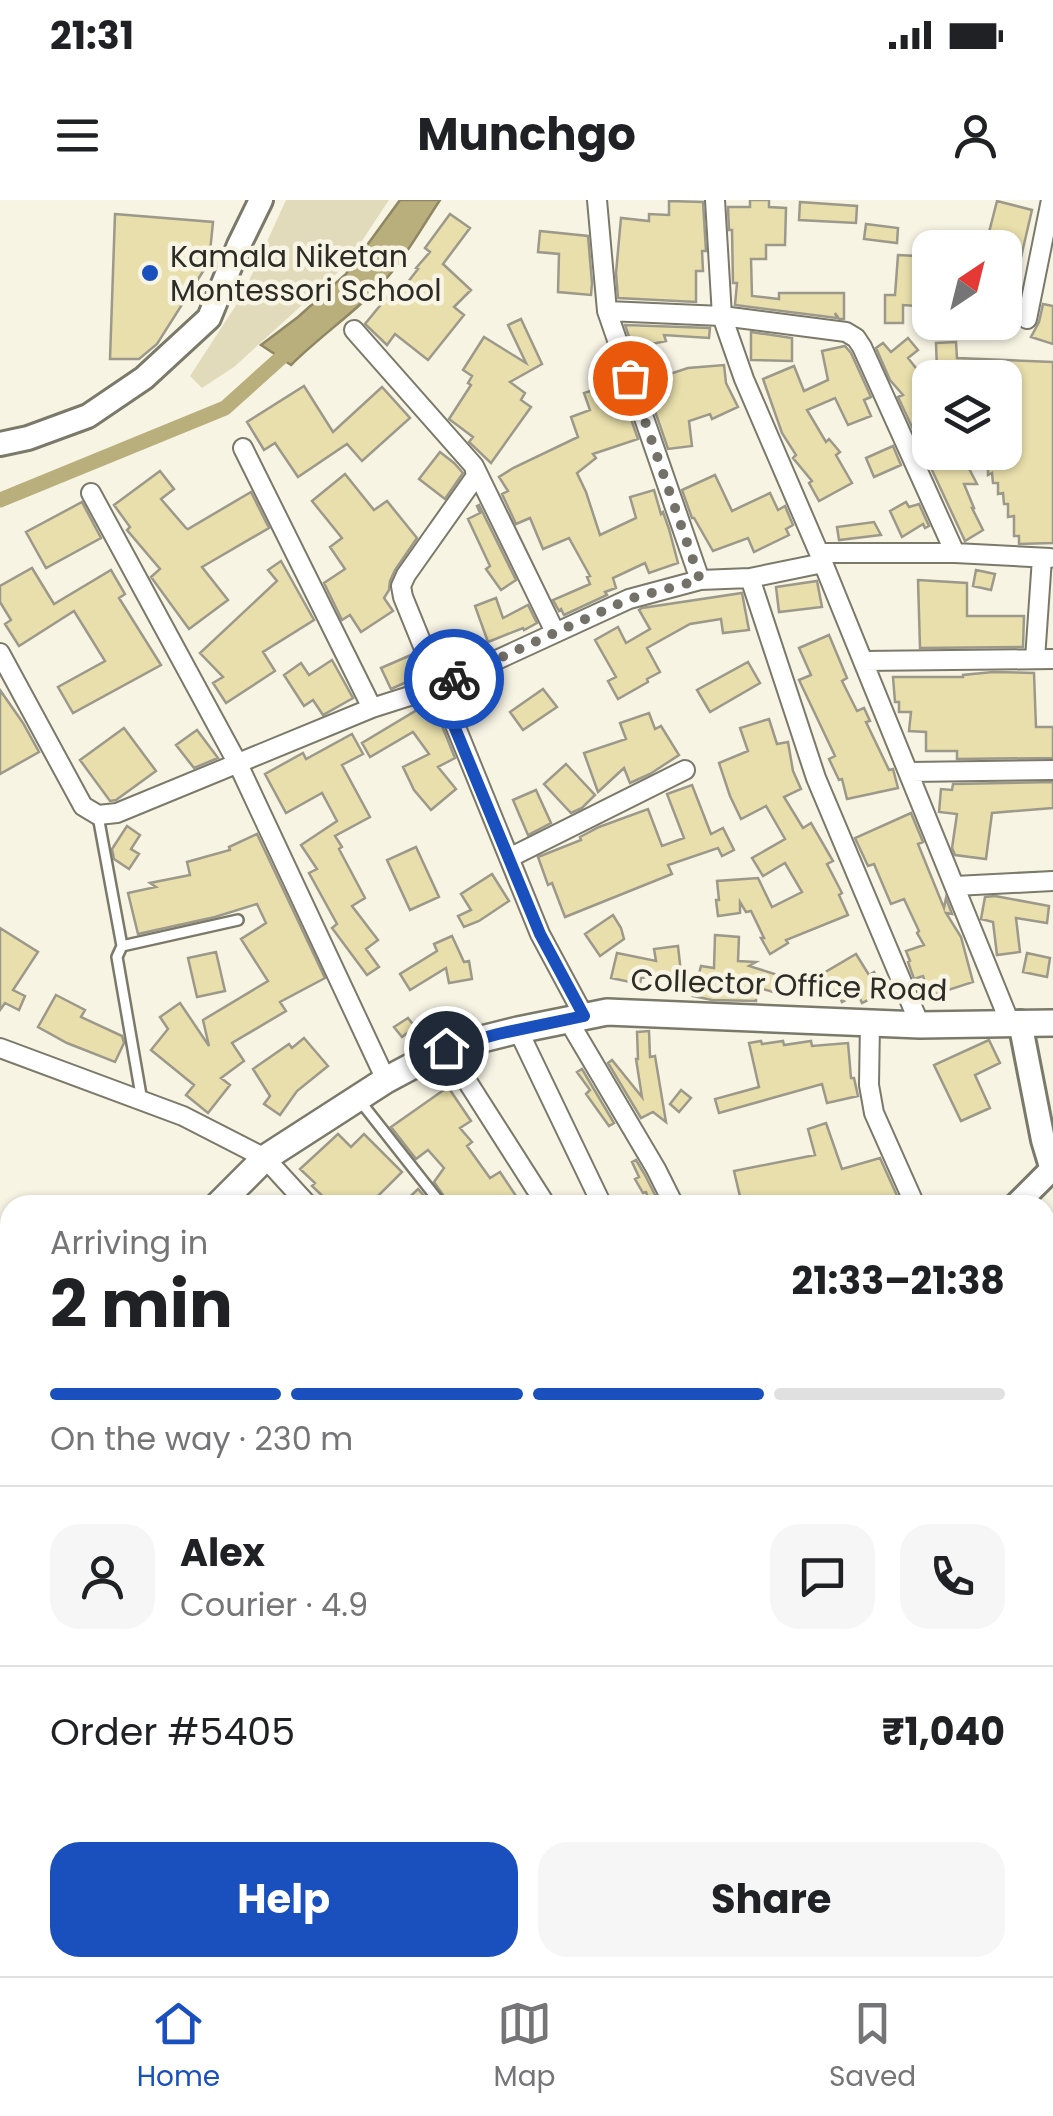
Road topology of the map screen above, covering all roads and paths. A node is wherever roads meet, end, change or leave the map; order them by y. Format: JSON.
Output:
{"nodes":[{"id":1,"x":261,"y":200,"type":"edge"},
{"id":2,"x":596,"y":200,"type":"edge"},
{"id":3,"x":715,"y":200,"type":"edge"},
{"id":4,"x":1050,"y":200,"type":"edge"},
{"id":5,"x":607,"y":311,"type":"junction"},
{"id":6,"x":722,"y":316,"type":"junction"},
{"id":7,"x":1027,"y":319,"type":"dead end"},
{"id":8,"x":354,"y":330,"type":"dead end"},
{"id":9,"x":0,"y":444,"type":"edge"},
{"id":10,"x":244,"y":448,"type":"dead end"},
{"id":11,"x":474,"y":466,"type":"junction"},
{"id":12,"x":91,"y":493,"type":"dead end"},
{"id":13,"x":956,"y":553,"type":"junction"},
{"id":14,"x":821,"y":558,"type":"junction"},
{"id":15,"x":1047,"y":558,"type":"edge"},
{"id":16,"x":750,"y":578,"type":"junction"},
{"id":17,"x":700,"y":580,"type":"junction"},
{"id":18,"x":556,"y":632,"type":"junction"},
{"id":19,"x":0,"y":653,"type":"edge"},
{"id":20,"x":1044,"y":659,"type":"edge"},
{"id":21,"x":864,"y":660,"type":"junction"},
{"id":22,"x":6,"y":681,"type":"edge"},
{"id":23,"x":438,"y":687,"type":"junction"},
{"id":24,"x":372,"y":708,"type":"junction"},
{"id":25,"x":238,"y":764,"type":"junction"},
{"id":26,"x":684,"y":770,"type":"dead end"},
{"id":27,"x":1053,"y":770,"type":"edge"},
{"id":28,"x":910,"y":772,"type":"junction"},
{"id":29,"x":98,"y":815,"type":"junction"},
{"id":30,"x":508,"y":858,"type":"junction"},
{"id":31,"x":1053,"y":881,"type":"edge"},
{"id":32,"x":955,"y":886,"type":"junction"},
{"id":33,"x":238,"y":920,"type":"dead end"},
{"id":34,"x":122,"y":946,"type":"junction"},
{"id":35,"x":576,"y":1018,"type":"junction"},
{"id":36,"x":1015,"y":1022,"type":"junction"},
{"id":37,"x":870,"y":1023,"type":"junction"},
{"id":38,"x":1053,"y":1023,"type":"edge"},
{"id":39,"x":920,"y":1025,"type":"junction"},
{"id":40,"x":518,"y":1030,"type":"junction"},
{"id":41,"x":0,"y":1048,"type":"edge"},
{"id":42,"x":446,"y":1048,"type":"junction"},
{"id":43,"x":386,"y":1080,"type":"junction"},
{"id":44,"x":358,"y":1098,"type":"junction"},
{"id":45,"x":142,"y":1101,"type":"junction"},
{"id":46,"x":265,"y":1158,"type":"junction"},
{"id":47,"x":1052,"y":1169,"type":"edge"},
{"id":48,"x":228,"y":1195,"type":"edge"},
{"id":49,"x":299,"y":1195,"type":"edge"},
{"id":50,"x":434,"y":1195,"type":"edge"},
{"id":51,"x":540,"y":1195,"type":"edge"},
{"id":52,"x":597,"y":1195,"type":"edge"},
{"id":53,"x":669,"y":1195,"type":"edge"},
{"id":54,"x":909,"y":1195,"type":"edge"},
{"id":55,"x":1026,"y":1195,"type":"edge"}],
"edges":[{"from":1,"to":9,"type":"street"},
{"from":2,"to":5,"type":"street"},
{"from":3,"to":6,"type":"street"},
{"from":4,"to":7,"type":"street"},
{"from":5,"to":6,"type":"street"},
{"from":5,"to":17,"type":"street"},
{"from":6,"to":13,"type":"street"},
{"from":6,"to":14,"type":"street"},
{"from":8,"to":11,"type":"street"},
{"from":10,"to":24,"type":"street"},
{"from":11,"to":18,"type":"street"},
{"from":11,"to":23,"type":"street"},
{"from":12,"to":25,"type":"street"},
{"from":13,"to":14,"type":"street"},
{"from":13,"to":15,"type":"street"},
{"from":14,"to":16,"type":"street"},
{"from":14,"to":21,"type":"street"},
{"from":15,"to":20,"type":"street"},
{"from":16,"to":17,"type":"street"},
{"from":16,"to":39,"type":"street"},
{"from":17,"to":18,"type":"street"},
{"from":18,"to":23,"type":"street"},
{"from":19,"to":22,"type":"street"},
{"from":20,"to":21,"type":"street"},
{"from":21,"to":28,"type":"street"},
{"from":22,"to":29,"type":"street"},
{"from":23,"to":24,"type":"street"},
{"from":23,"to":30,"type":"street"},
{"from":24,"to":25,"type":"street"},
{"from":25,"to":29,"type":"street"},
{"from":25,"to":43,"type":"street"},
{"from":26,"to":30,"type":"street"},
{"from":27,"to":28,"type":"street"},
{"from":28,"to":32,"type":"street"},
{"from":29,"to":34,"type":"lane"},
{"from":30,"to":35,"type":"street"},
{"from":31,"to":32,"type":"street"},
{"from":32,"to":36,"type":"street"},
{"from":33,"to":34,"type":"lane"},
{"from":34,"to":45,"type":"lane"},
{"from":35,"to":37,"type":"main road","name":"Collector Office Road"},
{"from":35,"to":40,"type":"main road","name":"Collector Office Road"},
{"from":35,"to":53,"type":"street"},
{"from":36,"to":38,"type":"main road","name":"Collector Office Road"},
{"from":36,"to":39,"type":"main road","name":"Collector Office Road"},
{"from":36,"to":47,"type":"street"},
{"from":37,"to":39,"type":"main road","name":"Collector Office Road"},
{"from":37,"to":54,"type":"street"},
{"from":40,"to":42,"type":"main road","name":"Collector Office Road"},
{"from":40,"to":52,"type":"street"},
{"from":41,"to":45,"type":"street"},
{"from":42,"to":43,"type":"main road","name":"Collector Office Road"},
{"from":42,"to":51,"type":"street"},
{"from":43,"to":44,"type":"main road","name":"Collector Office Road"},
{"from":44,"to":46,"type":"main road","name":"Collector Office Road"},
{"from":44,"to":50,"type":"lane"},
{"from":45,"to":46,"type":"street"},
{"from":46,"to":48,"type":"main road","name":"Collector Office Road"},
{"from":46,"to":49,"type":"street"},
{"from":47,"to":55,"type":"street"}]}
